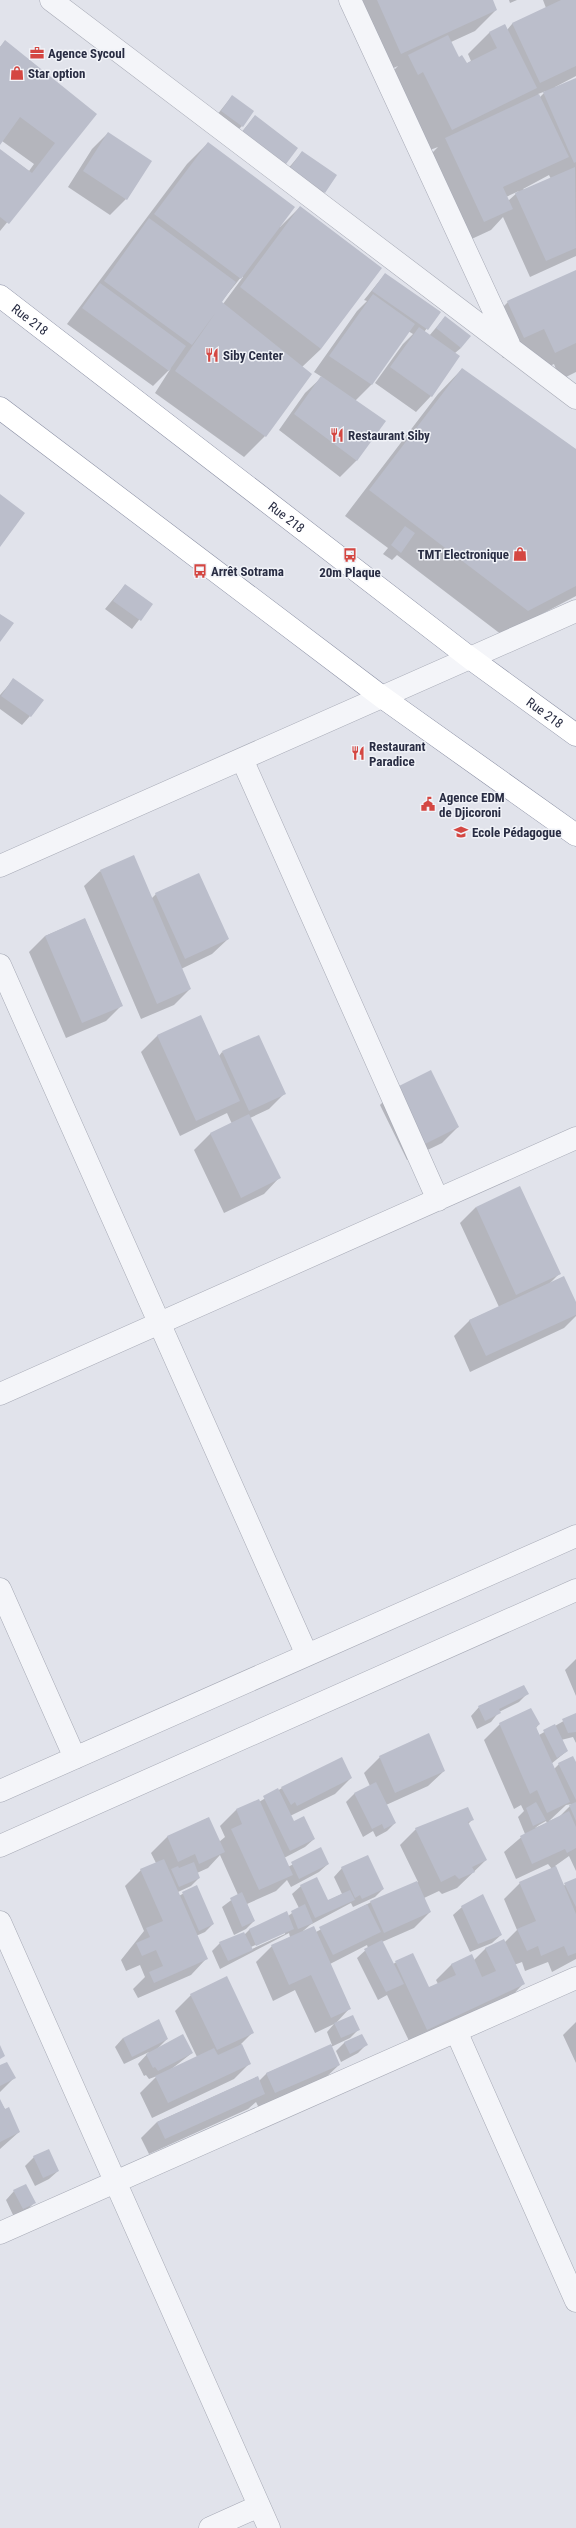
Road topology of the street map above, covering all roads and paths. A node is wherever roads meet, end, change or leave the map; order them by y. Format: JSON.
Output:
{"nodes":[{"id":1,"x":51,"y":0,"type":"edge"},
{"id":2,"x":350,"y":0,"type":"edge"},
{"id":3,"x":0,"y":296,"type":"edge"},
{"id":4,"x":510,"y":346,"type":"junction"},
{"id":5,"x":576,"y":398,"type":"edge"},
{"id":6,"x":0,"y":408,"type":"edge"},
{"id":7,"x":576,"y":611,"type":"edge"},
{"id":8,"x":470,"y":658,"type":"junction"},
{"id":9,"x":382,"y":697,"type":"junction"},
{"id":10,"x":576,"y":736,"type":"edge"},
{"id":11,"x":242,"y":759,"type":"junction"},
{"id":12,"x":576,"y":835,"type":"edge"},
{"id":13,"x":0,"y":866,"type":"edge"},
{"id":14,"x":0,"y":965,"type":"edge"},
{"id":15,"x":576,"y":1138,"type":"edge"},
{"id":16,"x":438,"y":1200,"type":"junction"},
{"id":17,"x":159,"y":1323,"type":"junction"},
{"id":18,"x":0,"y":1394,"type":"edge"},
{"id":19,"x":576,"y":1536,"type":"edge"},
{"id":20,"x":0,"y":1589,"type":"edge"},
{"id":21,"x":576,"y":1590,"type":"edge"},
{"id":22,"x":306,"y":1655,"type":"junction"},
{"id":23,"x":75,"y":1758,"type":"junction"},
{"id":24,"x":0,"y":1791,"type":"edge"},
{"id":25,"x":0,"y":1846,"type":"edge"},
{"id":26,"x":0,"y":1922,"type":"edge"},
{"id":27,"x":576,"y":1978,"type":"edge"},
{"id":28,"x":456,"y":2031,"type":"junction"},
{"id":29,"x":115,"y":2182,"type":"junction"},
{"id":30,"x":0,"y":2233,"type":"edge"},
{"id":31,"x":576,"y":2301,"type":"edge"},
{"id":32,"x":259,"y":2506,"type":"junction"},
{"id":33,"x":210,"y":2528,"type":"edge"},
{"id":34,"x":268,"y":2528,"type":"edge"}],
"edges":[{"from":1,"to":4,"type":"street"},
{"from":2,"to":4,"type":"street"},
{"from":3,"to":8,"type":"highway","name":"Rue 218"},
{"from":4,"to":5,"type":"street"},
{"from":6,"to":9,"type":"highway"},
{"from":7,"to":8,"type":"street"},
{"from":8,"to":9,"type":"street"},
{"from":8,"to":10,"type":"highway","name":"Rue 218"},
{"from":9,"to":11,"type":"street"},
{"from":9,"to":12,"type":"highway"},
{"from":11,"to":13,"type":"street"},
{"from":11,"to":16,"type":"street"},
{"from":14,"to":17,"type":"street"},
{"from":15,"to":16,"type":"street"},
{"from":16,"to":17,"type":"street"},
{"from":17,"to":18,"type":"street"},
{"from":17,"to":22,"type":"street"},
{"from":19,"to":22,"type":"street"},
{"from":20,"to":23,"type":"street"},
{"from":21,"to":25,"type":"street"},
{"from":22,"to":23,"type":"street"},
{"from":23,"to":24,"type":"street"},
{"from":26,"to":29,"type":"street"},
{"from":27,"to":28,"type":"street"},
{"from":28,"to":29,"type":"street"},
{"from":28,"to":31,"type":"street"},
{"from":29,"to":30,"type":"street"},
{"from":29,"to":32,"type":"street"},
{"from":32,"to":33,"type":"street"},
{"from":32,"to":34,"type":"street"}]}
